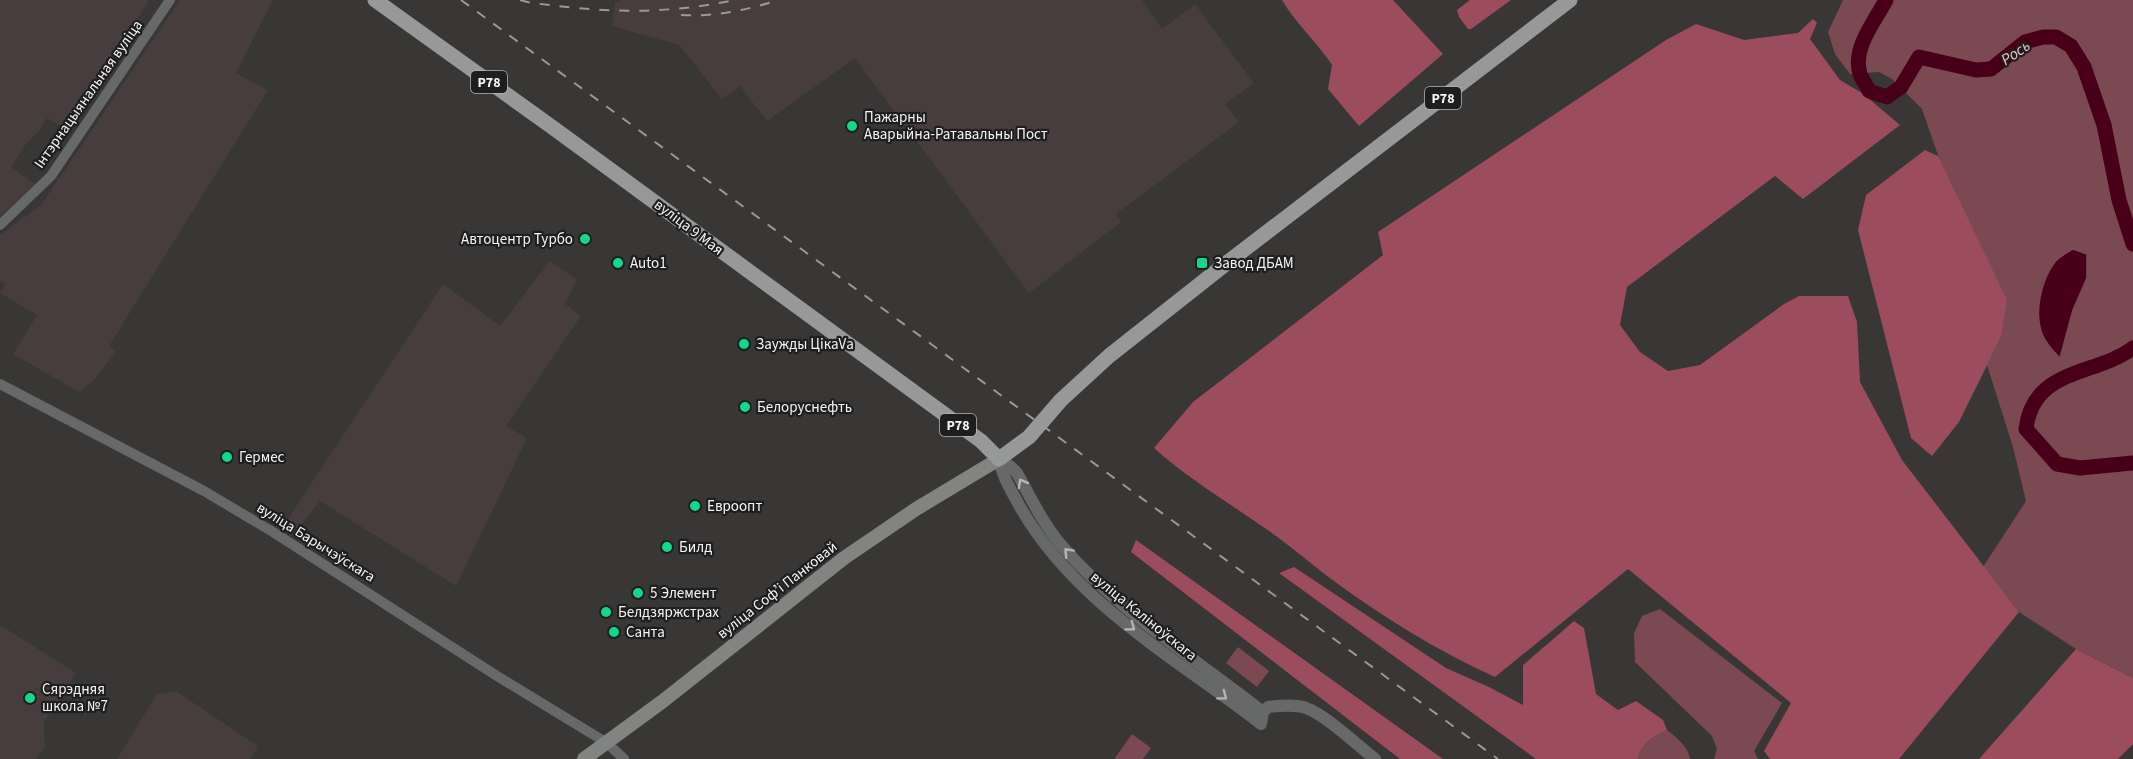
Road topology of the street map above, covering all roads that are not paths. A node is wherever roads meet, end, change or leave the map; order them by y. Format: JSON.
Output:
{"nodes":[{"id":1,"x":170,"y":0,"type":"edge"},
{"id":2,"x":375,"y":0,"type":"edge"},
{"id":3,"x":1570,"y":0,"type":"edge"},
{"id":4,"x":0,"y":225,"type":"edge"},
{"id":5,"x":0,"y":384,"type":"edge"},
{"id":6,"x":999,"y":459,"type":"junction"},
{"id":7,"x":607,"y":743,"type":"junction"},
{"id":8,"x":585,"y":759,"type":"edge"},
{"id":9,"x":624,"y":759,"type":"edge"},
{"id":10,"x":1375,"y":759,"type":"edge"}],
"edges":[{"from":1,"to":4,"type":"street","name":"Інтэрнацыянальная вуліца"},
{"from":2,"to":6,"type":"main road","name":"вуліца 9 Мая","number":"Р78"},
{"from":3,"to":6,"type":"main road","number":"Р78"},
{"from":5,"to":7,"type":"street","name":"вуліца Барычэўскага"},
{"from":6,"to":7,"type":"main road","name":"вуліца Софʼі Панковай"},
{"from":6,"to":10,"type":"street","name":"вуліца Каліноўскага"},
{"from":7,"to":8,"type":"main road","name":"вуліца Софʼі Панковай"},
{"from":7,"to":9,"type":"street"}]}
